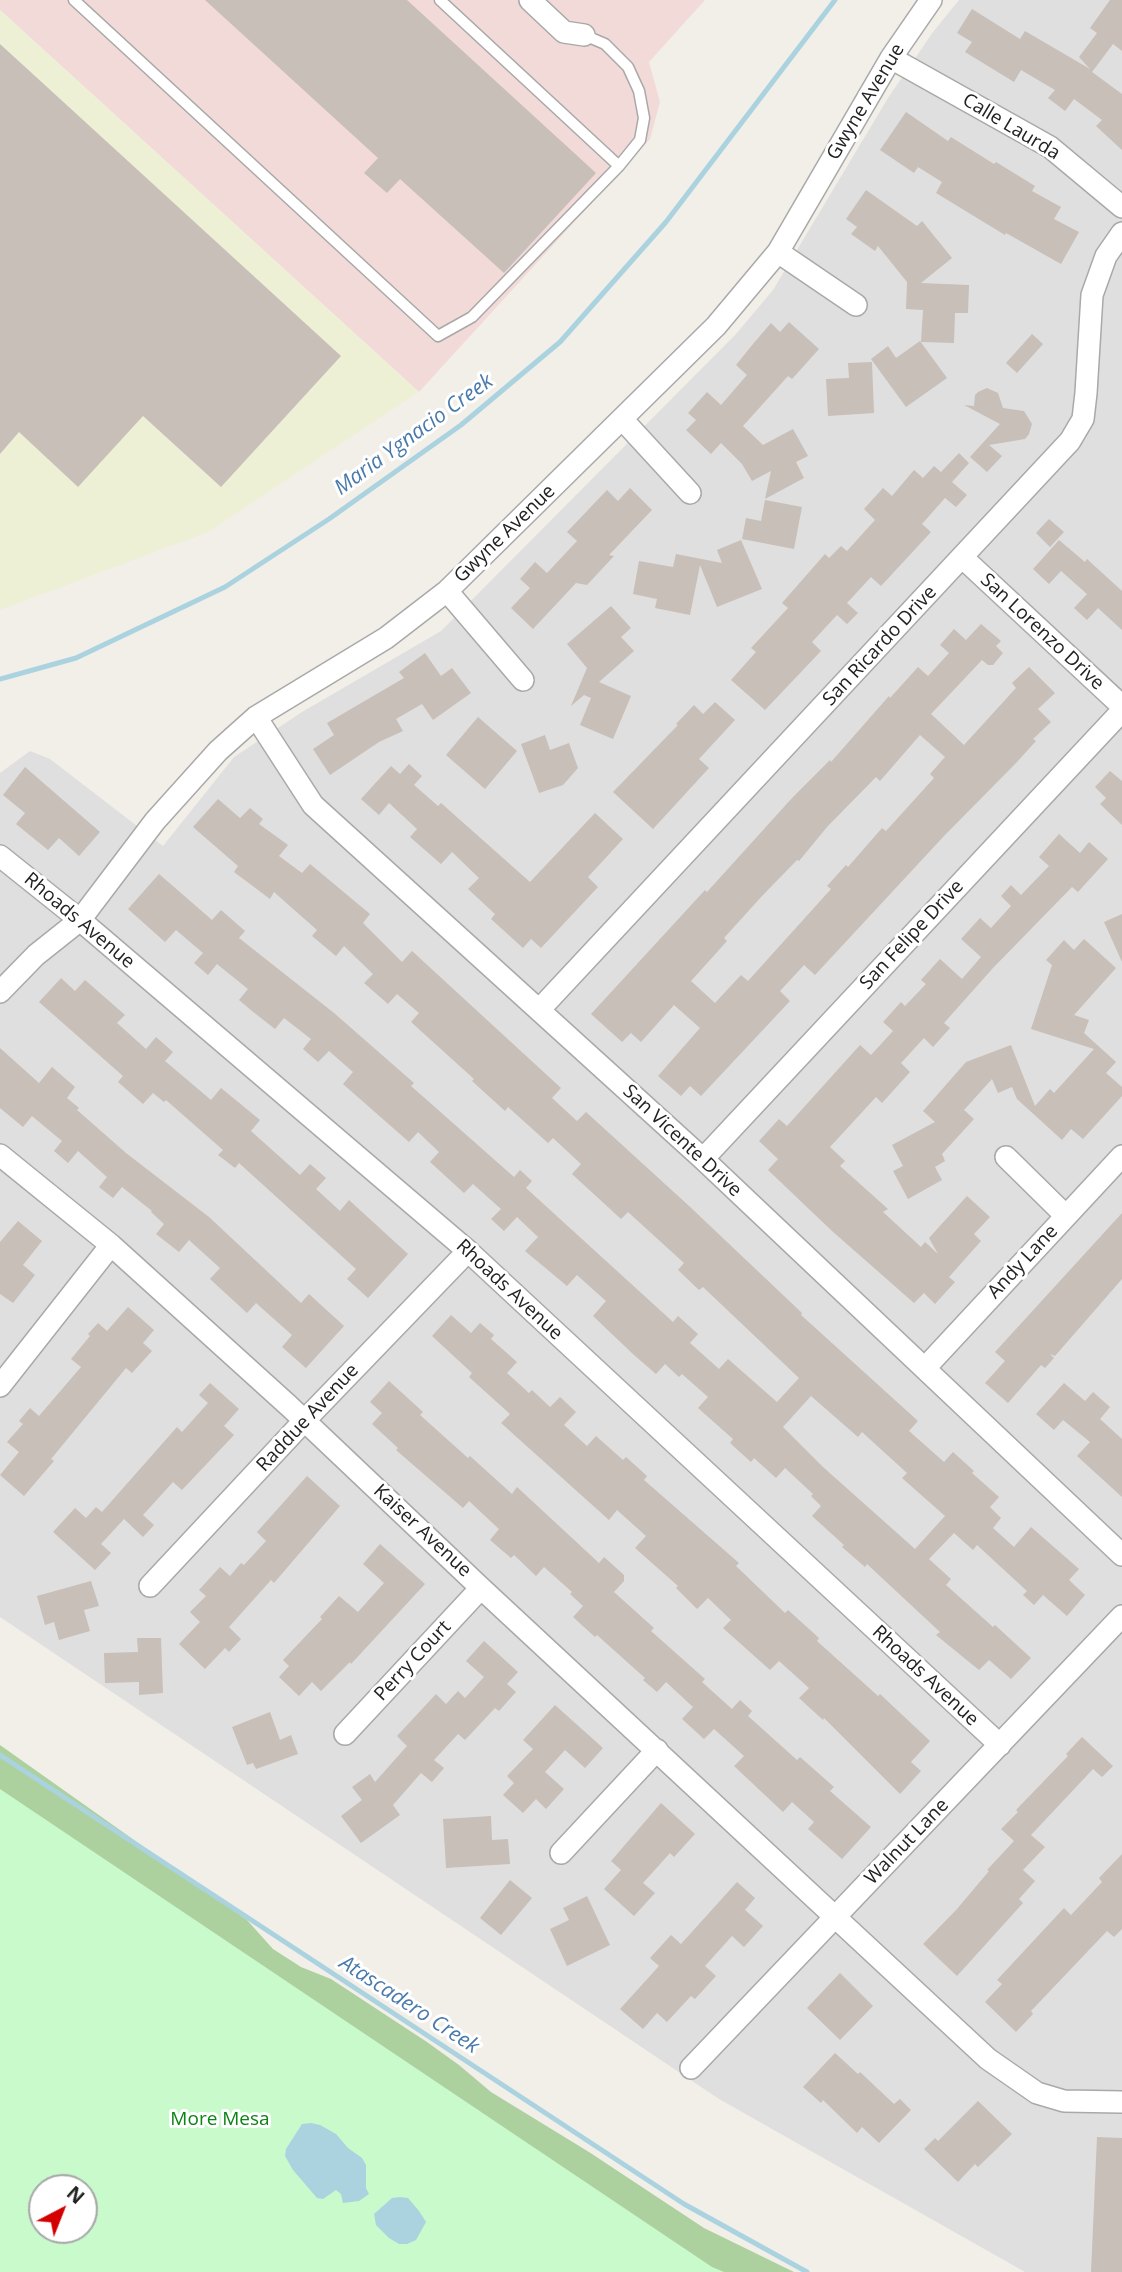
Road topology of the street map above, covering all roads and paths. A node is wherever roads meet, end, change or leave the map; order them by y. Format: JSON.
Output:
{"nodes":[{"id":1,"x":74,"y":0,"type":"edge"},
{"id":2,"x":440,"y":0,"type":"edge"},
{"id":3,"x":530,"y":0,"type":"edge"},
{"id":4,"x":931,"y":0,"type":"edge"},
{"id":5,"x":584,"y":36,"type":"joint"},
{"id":6,"x":891,"y":58,"type":"junction"},
{"id":7,"x":619,"y":166,"type":"junction"},
{"id":8,"x":1122,"y":207,"type":"edge"},
{"id":9,"x":1122,"y":233,"type":"edge"},
{"id":10,"x":778,"y":252,"type":"junction"},
{"id":11,"x":856,"y":305,"type":"dead end"},
{"id":12,"x":622,"y":419,"type":"junction"},
{"id":13,"x":690,"y":493,"type":"dead end"},
{"id":14,"x":962,"y":558,"type":"junction"},
{"id":15,"x":447,"y":591,"type":"junction"},
{"id":16,"x":523,"y":680,"type":"dead end"},
{"id":17,"x":1122,"y":706,"type":"edge"},
{"id":18,"x":1122,"y":711,"type":"edge"},
{"id":19,"x":256,"y":717,"type":"junction"},
{"id":20,"x":0,"y":856,"type":"edge"},
{"id":21,"x":80,"y":920,"type":"junction"},
{"id":22,"x":0,"y":992,"type":"edge"},
{"id":23,"x":540,"y":1010,"type":"junction"},
{"id":24,"x":0,"y":1155,"type":"edge"},
{"id":25,"x":1122,"y":1156,"type":"edge"},
{"id":26,"x":1006,"y":1157,"type":"dead end"},
{"id":27,"x":703,"y":1159,"type":"junction"},
{"id":28,"x":1066,"y":1216,"type":"junction"},
{"id":29,"x":111,"y":1245,"type":"junction"},
{"id":30,"x":468,"y":1251,"type":"junction"},
{"id":31,"x":925,"y":1368,"type":"junction"},
{"id":32,"x":0,"y":1386,"type":"edge"},
{"id":33,"x":305,"y":1420,"type":"junction"},
{"id":34,"x":1122,"y":1555,"type":"edge"},
{"id":35,"x":150,"y":1586,"type":"dead end"},
{"id":36,"x":481,"y":1588,"type":"junction"},
{"id":37,"x":1122,"y":1616,"type":"edge"},
{"id":38,"x":345,"y":1734,"type":"dead end"},
{"id":39,"x":1000,"y":1745,"type":"junction"},
{"id":40,"x":657,"y":1750,"type":"junction"},
{"id":41,"x":561,"y":1853,"type":"dead end"},
{"id":42,"x":835,"y":1916,"type":"junction"},
{"id":43,"x":691,"y":2068,"type":"dead end"},
{"id":44,"x":1122,"y":2102,"type":"edge"}],
"edges":[{"from":1,"to":7,"type":"lane"},
{"from":2,"to":7,"type":"lane"},
{"from":3,"to":5,"type":"street"},
{"from":4,"to":6,"type":"street","name":"Gwyne Avenue"},
{"from":5,"to":7,"type":"lane"},
{"from":6,"to":8,"type":"street","name":"Calle Laurda"},
{"from":6,"to":10,"type":"street","name":"Gwyne Avenue"},
{"from":9,"to":14,"type":"street","name":"San Ricardo Drive"},
{"from":10,"to":11,"type":"street"},
{"from":10,"to":12,"type":"street","name":"Gwyne Avenue"},
{"from":12,"to":13,"type":"street"},
{"from":12,"to":15,"type":"street","name":"Gwyne Avenue"},
{"from":14,"to":17,"type":"street","name":"San Lorenzo Drive"},
{"from":14,"to":23,"type":"street","name":"San Ricardo Drive"},
{"from":15,"to":16,"type":"street"},
{"from":15,"to":19,"type":"street","name":"Gwyne Avenue"},
{"from":18,"to":27,"type":"street","name":"San Felipe Drive"},
{"from":19,"to":21,"type":"street","name":"Gwyne Avenue"},
{"from":19,"to":23,"type":"street","name":"San Vicente Drive"},
{"from":20,"to":21,"type":"street","name":"Rhoads Avenue"},
{"from":21,"to":22,"type":"street","name":"Gwyne Avenue"},
{"from":21,"to":30,"type":"street","name":"Rhoads Avenue"},
{"from":23,"to":27,"type":"street","name":"San Vicente Drive"},
{"from":24,"to":29,"type":"street","name":"Kaiser Avenue"},
{"from":25,"to":28,"type":"street","name":"Andy Lane"},
{"from":26,"to":28,"type":"street"},
{"from":27,"to":31,"type":"street","name":"San Vicente Drive"},
{"from":28,"to":31,"type":"street","name":"Andy Lane"},
{"from":29,"to":32,"type":"street"},
{"from":29,"to":33,"type":"street","name":"Kaiser Avenue"},
{"from":30,"to":33,"type":"street","name":"Raddue Avenue"},
{"from":30,"to":39,"type":"street","name":"Rhoads Avenue"},
{"from":31,"to":34,"type":"street","name":"San Vicente Drive"},
{"from":33,"to":35,"type":"street","name":"Raddue Avenue"},
{"from":33,"to":36,"type":"street","name":"Kaiser Avenue"},
{"from":36,"to":38,"type":"street","name":"Perry Court"},
{"from":36,"to":40,"type":"street","name":"Kaiser Avenue"},
{"from":37,"to":39,"type":"street","name":"Walnut Lane"},
{"from":39,"to":42,"type":"street","name":"Walnut Lane"},
{"from":40,"to":41,"type":"street"},
{"from":40,"to":42,"type":"street","name":"Kaiser Avenue"},
{"from":42,"to":43,"type":"street","name":"Walnut Lane"},
{"from":42,"to":44,"type":"street"}]}
